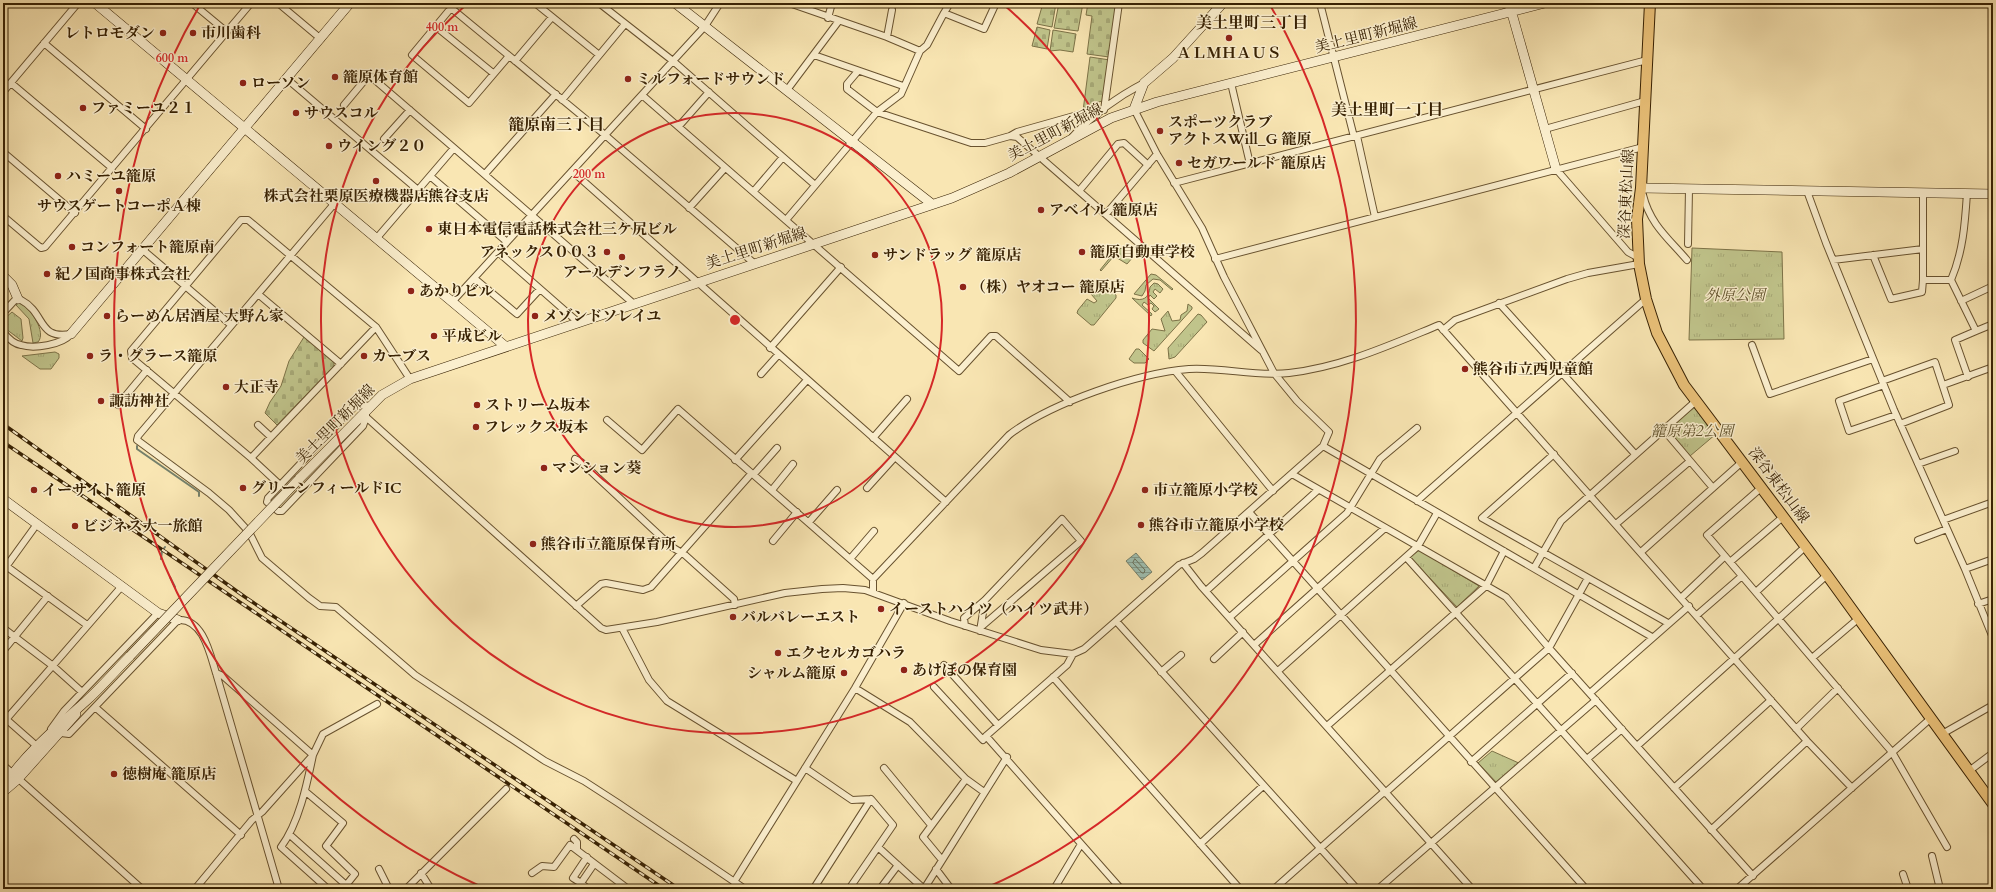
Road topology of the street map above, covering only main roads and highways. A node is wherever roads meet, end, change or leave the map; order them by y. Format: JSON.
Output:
{"nodes":[{"id":1,"x":1650,"y":3,"type":"edge"},
{"id":2,"x":1993,"y":804,"type":"edge"}],
"edges":[{"from":1,"to":2,"type":"main road","name":"深谷東松山線"}]}
